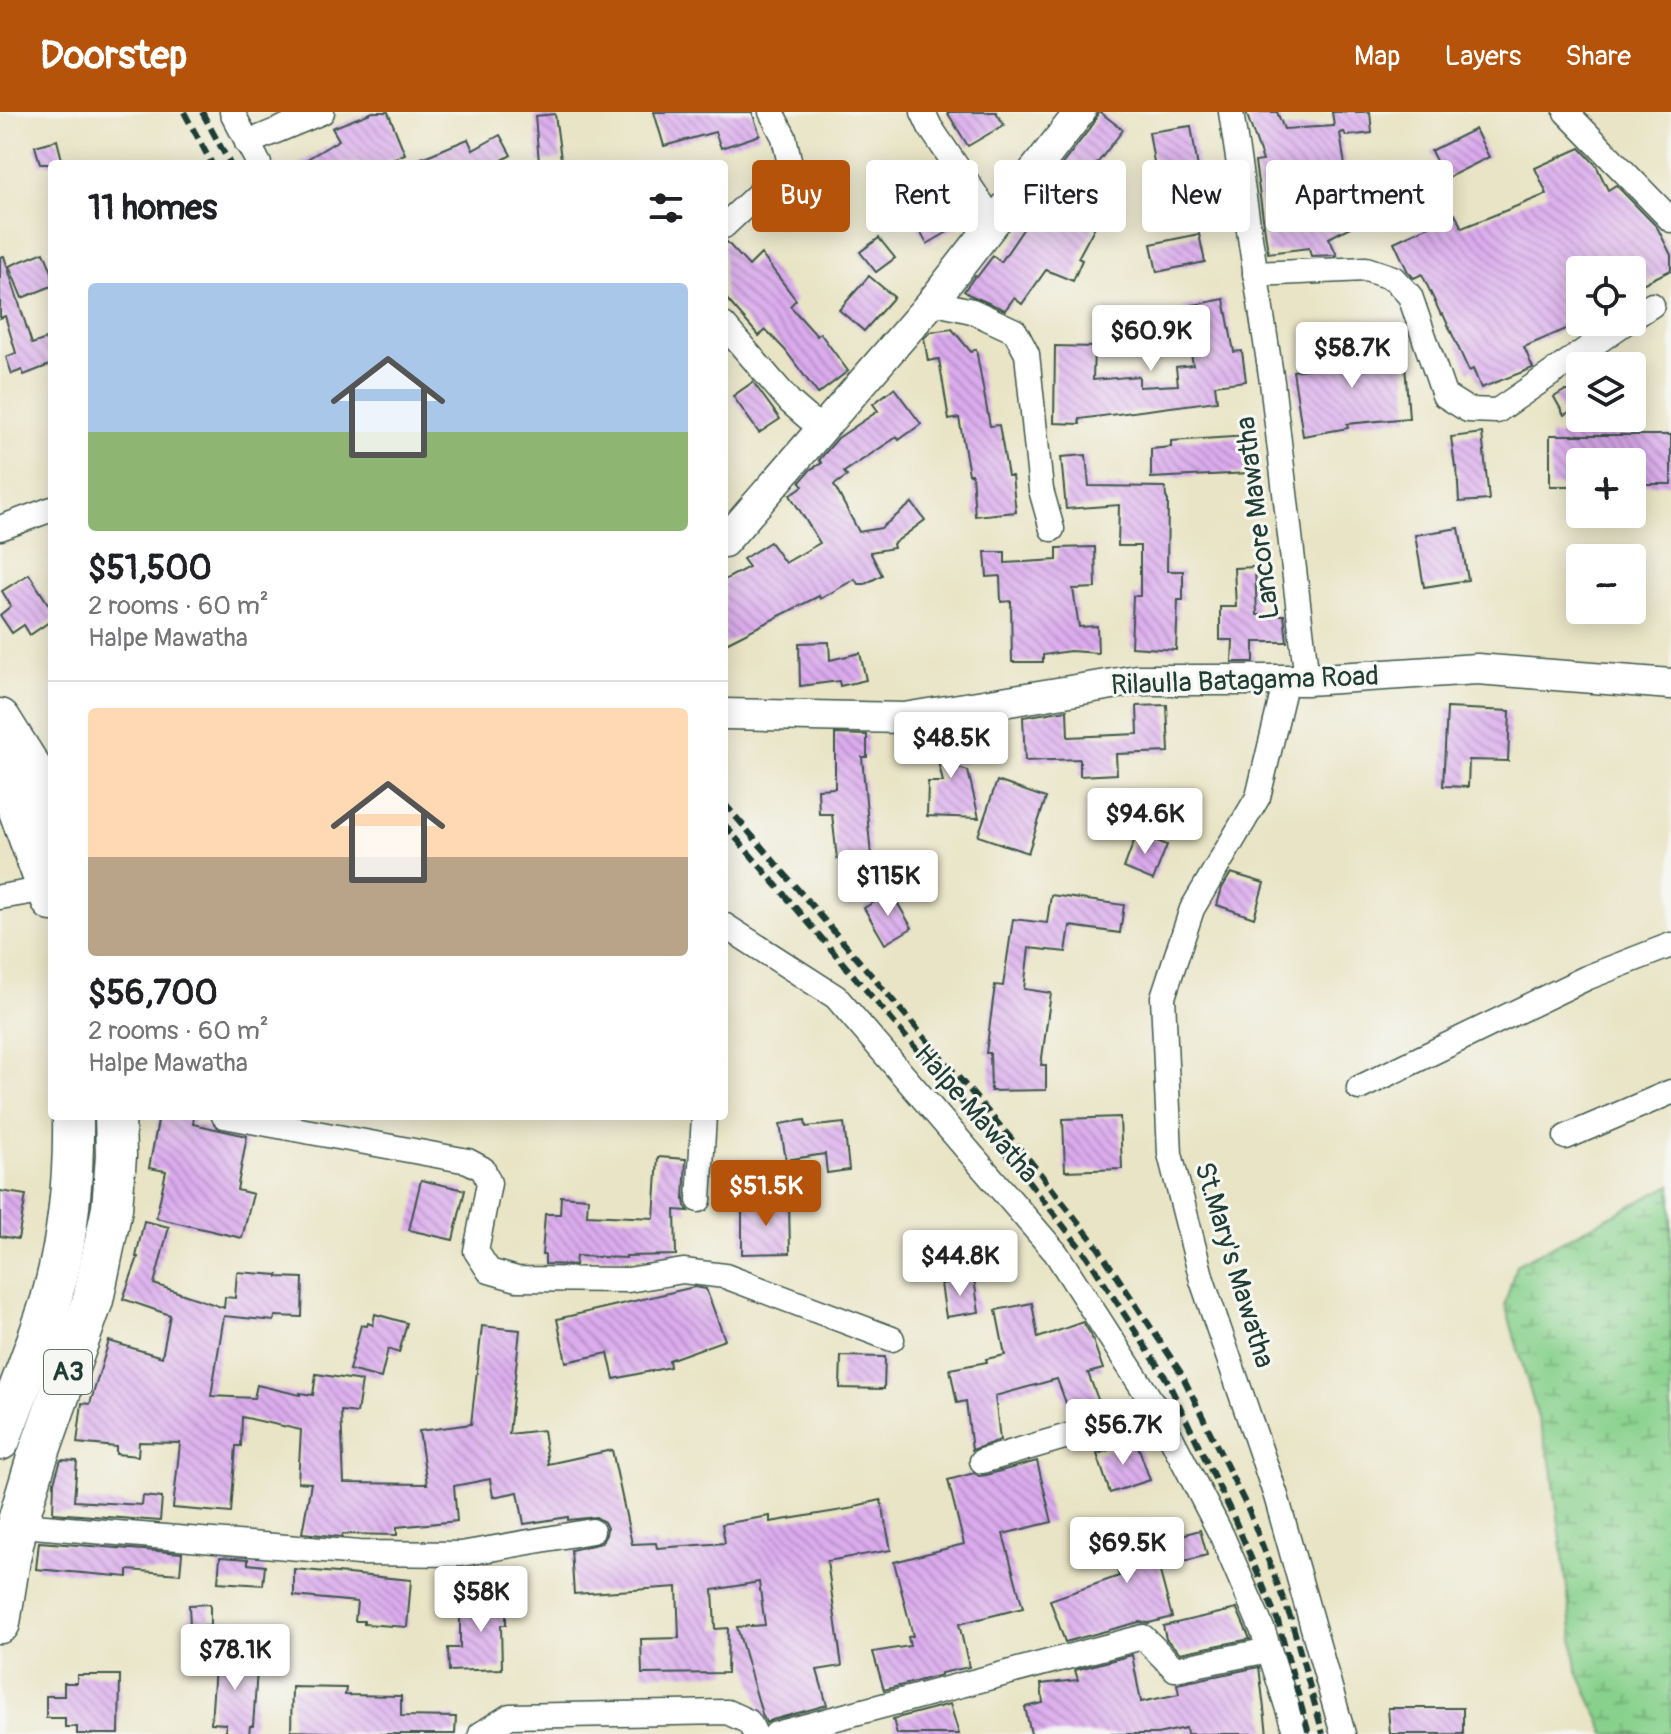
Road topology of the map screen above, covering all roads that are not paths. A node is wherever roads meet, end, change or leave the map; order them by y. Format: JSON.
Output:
{"nodes":[{"id":1,"x":232,"y":112,"type":"edge"},
{"id":2,"x":322,"y":112,"type":"edge"},
{"id":3,"x":771,"y":112,"type":"edge"},
{"id":4,"x":923,"y":112,"type":"edge"},
{"id":5,"x":1231,"y":112,"type":"edge"},
{"id":6,"x":1566,"y":112,"type":"edge"},
{"id":7,"x":1065,"y":119,"type":"edge"},
{"id":8,"x":253,"y":154,"type":"edge"},
{"id":9,"x":1037,"y":160,"type":"edge"},
{"id":10,"x":1671,"y":220,"type":"edge"},
{"id":11,"x":728,"y":222,"type":"edge"},
{"id":12,"x":994,"y":222,"type":"joint"},
{"id":13,"x":1255,"y":274,"type":"junction"},
{"id":14,"x":932,"y":302,"type":"junction"},
{"id":15,"x":728,"y":330,"type":"edge"},
{"id":16,"x":1606,"y":336,"type":"edge"},
{"id":17,"x":821,"y":429,"type":"junction"},
{"id":18,"x":48,"y":510,"type":"edge"},
{"id":19,"x":0,"y":528,"type":"edge"},
{"id":20,"x":1052,"y":529,"type":"dead end"},
{"id":21,"x":728,"y":535,"type":"edge"},
{"id":22,"x":1296,"y":680,"type":"junction"},
{"id":23,"x":1671,"y":684,"type":"edge"},
{"id":24,"x":728,"y":714,"type":"edge"},
{"id":25,"x":0,"y":719,"type":"edge"},
{"id":26,"x":0,"y":772,"type":"edge"},
{"id":27,"x":48,"y":790,"type":"edge"},
{"id":28,"x":48,"y":890,"type":"edge"},
{"id":29,"x":48,"y":895,"type":"edge"},
{"id":30,"x":0,"y":897,"type":"edge"},
{"id":31,"x":728,"y":928,"type":"edge"},
{"id":32,"x":1671,"y":945,"type":"edge"},
{"id":33,"x":1359,"y":1088,"type":"dead end"},
{"id":34,"x":1671,"y":1092,"type":"edge"},
{"id":35,"x":73,"y":1120,"type":"edge"},
{"id":36,"x":115,"y":1120,"type":"edge"},
{"id":37,"x":246,"y":1120,"type":"edge"},
{"id":38,"x":704,"y":1120,"type":"edge"},
{"id":39,"x":1566,"y":1137,"type":"dead end"},
{"id":40,"x":699,"y":1200,"type":"dead end"},
{"id":41,"x":892,"y":1339,"type":"dead end"},
{"id":42,"x":1157,"y":1410,"type":"junction"},
{"id":43,"x":0,"y":1440,"type":"edge"},
{"id":44,"x":982,"y":1461,"type":"dead end"},
{"id":45,"x":18,"y":1521,"type":"junction"},
{"id":46,"x":592,"y":1531,"type":"dead end"},
{"id":47,"x":0,"y":1623,"type":"edge"},
{"id":48,"x":1269,"y":1650,"type":"junction"},
{"id":49,"x":481,"y":1734,"type":"edge"},
{"id":50,"x":755,"y":1734,"type":"edge"},
{"id":51,"x":776,"y":1734,"type":"edge"},
{"id":52,"x":1296,"y":1734,"type":"edge"},
{"id":53,"x":1343,"y":1734,"type":"edge"}],
"edges":[{"from":1,"to":8,"type":"street"},
{"from":2,"to":8,"type":"street"},
{"from":3,"to":11,"type":"street"},
{"from":4,"to":12,"type":"street"},
{"from":5,"to":13,"type":"street","name":"Lancore Mawatha"},
{"from":6,"to":10,"type":"street"},
{"from":7,"to":9,"type":"street"},
{"from":12,"to":14,"type":"street"},
{"from":13,"to":16,"type":"street"},
{"from":13,"to":22,"type":"street","name":"Lancore Mawatha"},
{"from":14,"to":17,"type":"street"},
{"from":14,"to":20,"type":"street"},
{"from":15,"to":17,"type":"street"},
{"from":17,"to":21,"type":"street"},
{"from":18,"to":19,"type":"street"},
{"from":22,"to":23,"type":"street","name":"Rilaulla Batagama Road"},
{"from":22,"to":24,"type":"street","name":"Rilaulla Batagama Road"},
{"from":22,"to":53,"type":"street","name":"St.Mary's Mawatha"},
{"from":25,"to":27,"type":"highway"},
{"from":26,"to":28,"type":"highway"},
{"from":29,"to":30,"type":"street"},
{"from":31,"to":42,"type":"street","name":"Halpe Mawatha"},
{"from":32,"to":33,"type":"street"},
{"from":34,"to":39,"type":"street"},
{"from":35,"to":43,"type":"highway","number":"A3"},
{"from":36,"to":45,"type":"highway","number":"A3"},
{"from":37,"to":41,"type":"street"},
{"from":38,"to":40,"type":"street"},
{"from":42,"to":44,"type":"street"},
{"from":42,"to":48,"type":"street","name":"Halpe Mawatha"},
{"from":45,"to":46,"type":"street"},
{"from":45,"to":47,"type":"highway","number":"A3"},
{"from":48,"to":51,"type":"street"},
{"from":48,"to":52,"type":"street","name":"Halpe Mawatha"},
{"from":49,"to":50,"type":"street"}]}
